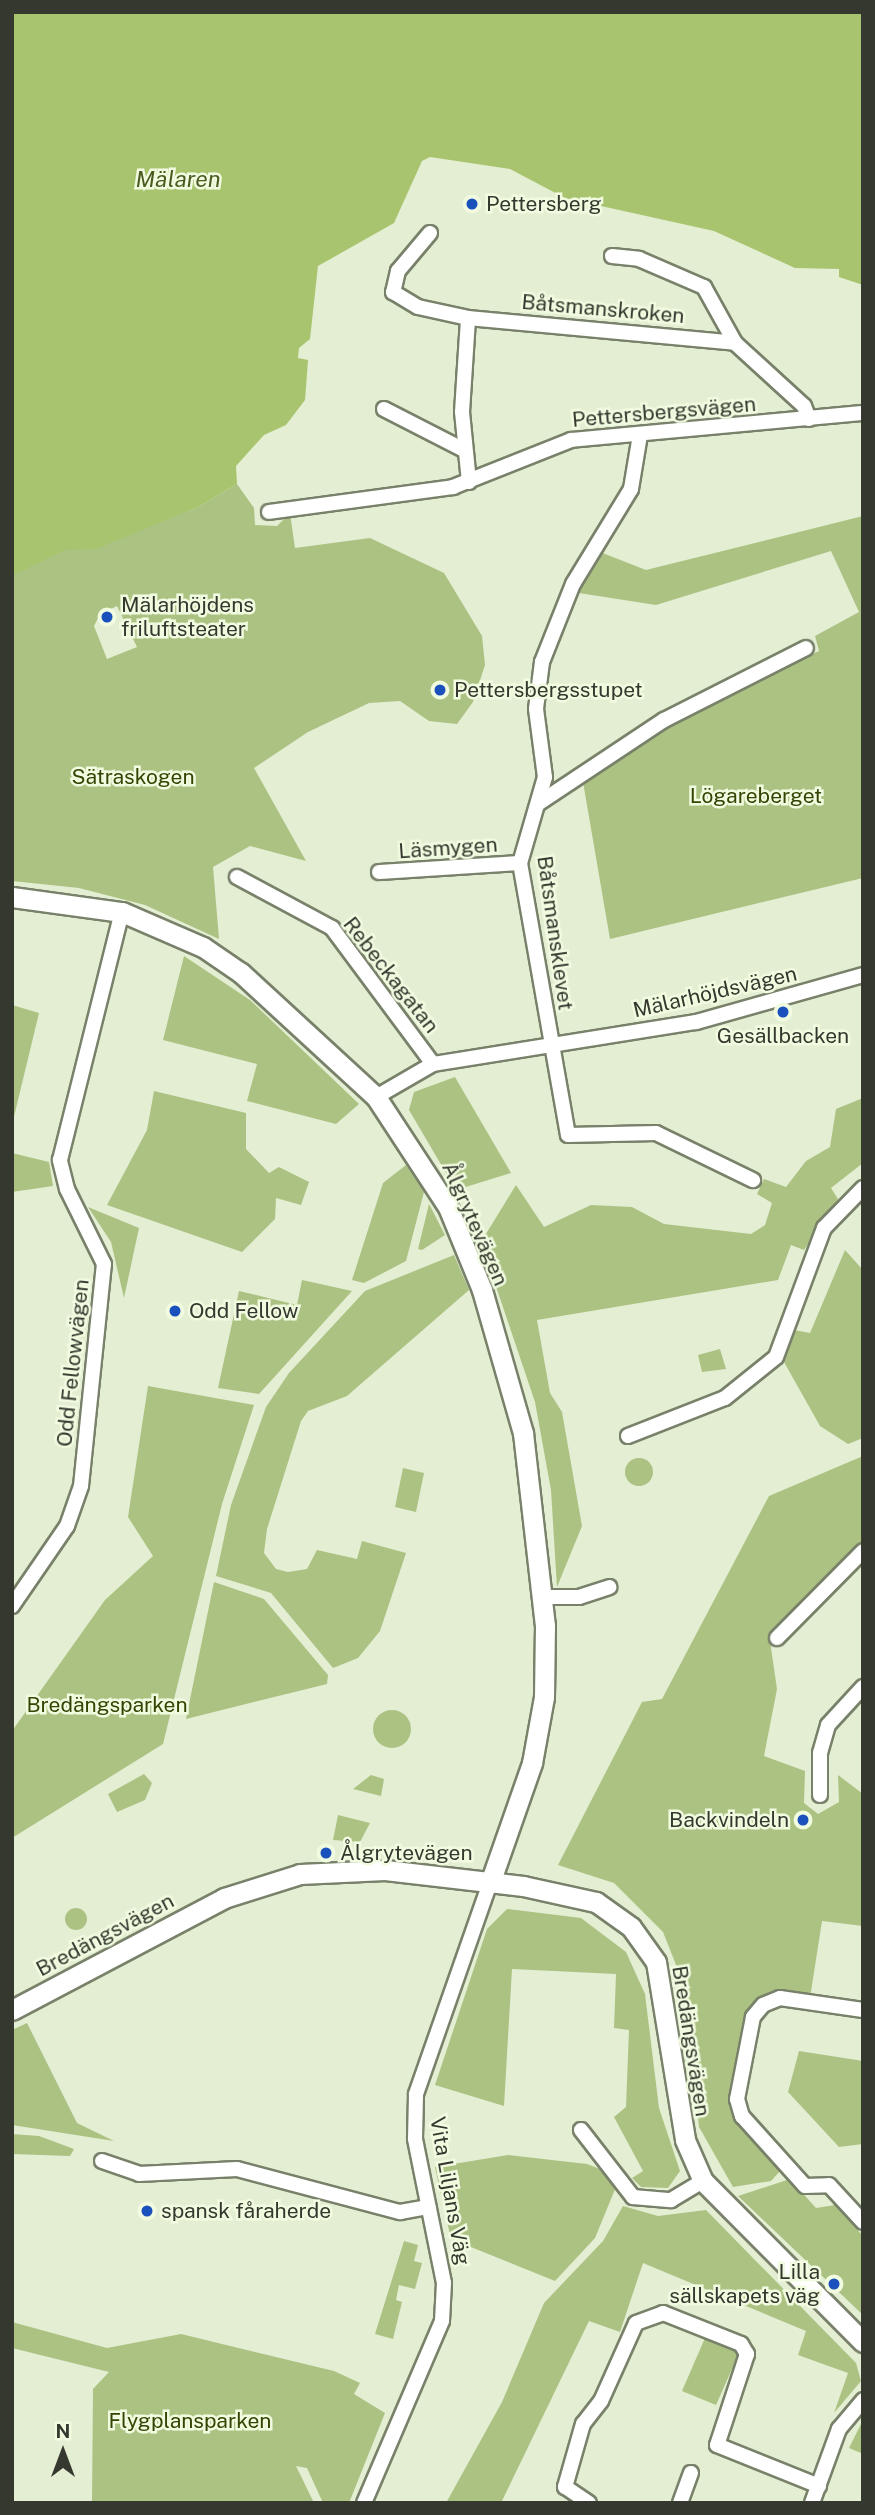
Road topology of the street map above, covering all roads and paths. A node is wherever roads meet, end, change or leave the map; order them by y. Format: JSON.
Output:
{"nodes":[{"id":1,"x":430,"y":233,"type":"dead end"},
{"id":2,"x":612,"y":256,"type":"dead end"},
{"id":3,"x":468,"y":318,"type":"junction"},
{"id":4,"x":735,"y":343,"type":"junction"},
{"id":5,"x":384,"y":409,"type":"dead end"},
{"id":6,"x":863,"y":413,"type":"edge"},
{"id":7,"x":809,"y":419,"type":"junction"},
{"id":8,"x":640,"y":435,"type":"junction"},
{"id":9,"x":464,"y":450,"type":"junction"},
{"id":10,"x":468,"y":482,"type":"junction"},
{"id":11,"x":270,"y":512,"type":"dead end"},
{"id":12,"x":806,"y":648,"type":"dead end"},
{"id":13,"x":539,"y":803,"type":"junction"},
{"id":14,"x":520,"y":863,"type":"junction"},
{"id":15,"x":379,"y":872,"type":"dead end"},
{"id":16,"x":237,"y":877,"type":"dead end"},
{"id":17,"x":12,"y":897,"type":"edge"},
{"id":18,"x":122,"y":912,"type":"junction"},
{"id":19,"x":863,"y":975,"type":"edge"},
{"id":20,"x":550,"y":1044,"type":"junction"},
{"id":21,"x":433,"y":1064,"type":"junction"},
{"id":22,"x":376,"y":1097,"type":"junction"},
{"id":23,"x":753,"y":1180,"type":"dead end"},
{"id":24,"x":863,"y":1188,"type":"edge"},
{"id":25,"x":628,"y":1436,"type":"dead end"},
{"id":26,"x":863,"y":1551,"type":"edge"},
{"id":27,"x":609,"y":1587,"type":"dead end"},
{"id":28,"x":543,"y":1597,"type":"junction"},
{"id":29,"x":12,"y":1606,"type":"edge"},
{"id":30,"x":777,"y":1638,"type":"dead end"},
{"id":31,"x":863,"y":1687,"type":"edge"},
{"id":32,"x":820,"y":1795,"type":"dead end"},
{"id":33,"x":490,"y":1883,"type":"junction"},
{"id":34,"x":12,"y":2010,"type":"edge"},
{"id":35,"x":863,"y":2010,"type":"edge"},
{"id":36,"x":581,"y":2130,"type":"dead end"},
{"id":37,"x":102,"y":2161,"type":"dead end"},
{"id":38,"x":703,"y":2181,"type":"junction"},
{"id":39,"x":429,"y":2207,"type":"junction"},
{"id":40,"x":863,"y":2222,"type":"edge"},
{"id":41,"x":863,"y":2342,"type":"edge"},
{"id":42,"x":863,"y":2400,"type":"edge"},
{"id":43,"x":691,"y":2473,"type":"dead end"},
{"id":44,"x":819,"y":2486,"type":"junction"},
{"id":45,"x":364,"y":2503,"type":"edge"},
{"id":46,"x":589,"y":2503,"type":"edge"},
{"id":47,"x":680,"y":2503,"type":"edge"},
{"id":48,"x":812,"y":2503,"type":"edge"}],
"edges":[{"from":1,"to":3,"type":"street","name":"Båtsmanskroken"},
{"from":2,"to":4,"type":"street","name":"Båtsmanskroken"},
{"from":3,"to":4,"type":"street","name":"Båtsmanskroken"},
{"from":3,"to":9,"type":"street"},
{"from":4,"to":7,"type":"street","name":"Båtsmanskroken"},
{"from":5,"to":9,"type":"street"},
{"from":6,"to":7,"type":"street","name":"Pettersbergsvägen"},
{"from":7,"to":8,"type":"street","name":"Pettersbergsvägen"},
{"from":8,"to":10,"type":"street","name":"Pettersbergsvägen"},
{"from":8,"to":13,"type":"street","name":"Båtsmansklevet"},
{"from":9,"to":10,"type":"street"},
{"from":10,"to":11,"type":"street","name":"Pettersbergsvägen"},
{"from":12,"to":13,"type":"street"},
{"from":13,"to":14,"type":"street","name":"Båtsmansklevet"},
{"from":14,"to":15,"type":"street","name":"Läsmygen"},
{"from":14,"to":20,"type":"street","name":"Båtsmansklevet"},
{"from":16,"to":21,"type":"street","name":"Rebeckagatan"},
{"from":17,"to":18,"type":"street","name":"Ålgrytevägen"},
{"from":18,"to":22,"type":"street","name":"Ålgrytevägen"},
{"from":18,"to":29,"type":"street","name":"Odd Fellowvägen"},
{"from":19,"to":20,"type":"street","name":"Mälarhöjdsvägen"},
{"from":20,"to":21,"type":"street","name":"Mälarhöjdsvägen"},
{"from":20,"to":23,"type":"street"},
{"from":21,"to":22,"type":"street","name":"Mälarhöjdsvägen"},
{"from":22,"to":28,"type":"street","name":"Ålgrytevägen"},
{"from":24,"to":25,"type":"street"},
{"from":26,"to":30,"type":"street"},
{"from":27,"to":28,"type":"street"},
{"from":28,"to":33,"type":"street","name":"Ålgrytevägen"},
{"from":31,"to":32,"type":"street"},
{"from":33,"to":34,"type":"street","name":"Bredängsvägen"},
{"from":33,"to":38,"type":"street","name":"Bredängsvägen"},
{"from":33,"to":39,"type":"street","name":"Vita Liljans Väg"},
{"from":35,"to":40,"type":"street"},
{"from":36,"to":38,"type":"street"},
{"from":37,"to":39,"type":"street"},
{"from":38,"to":41,"type":"street","name":"Bredängsvägen"},
{"from":39,"to":45,"type":"street","name":"Vita Liljans Väg"},
{"from":42,"to":44,"type":"street"},
{"from":43,"to":47,"type":"street"},
{"from":44,"to":46,"type":"street"},
{"from":44,"to":48,"type":"street"}]}
